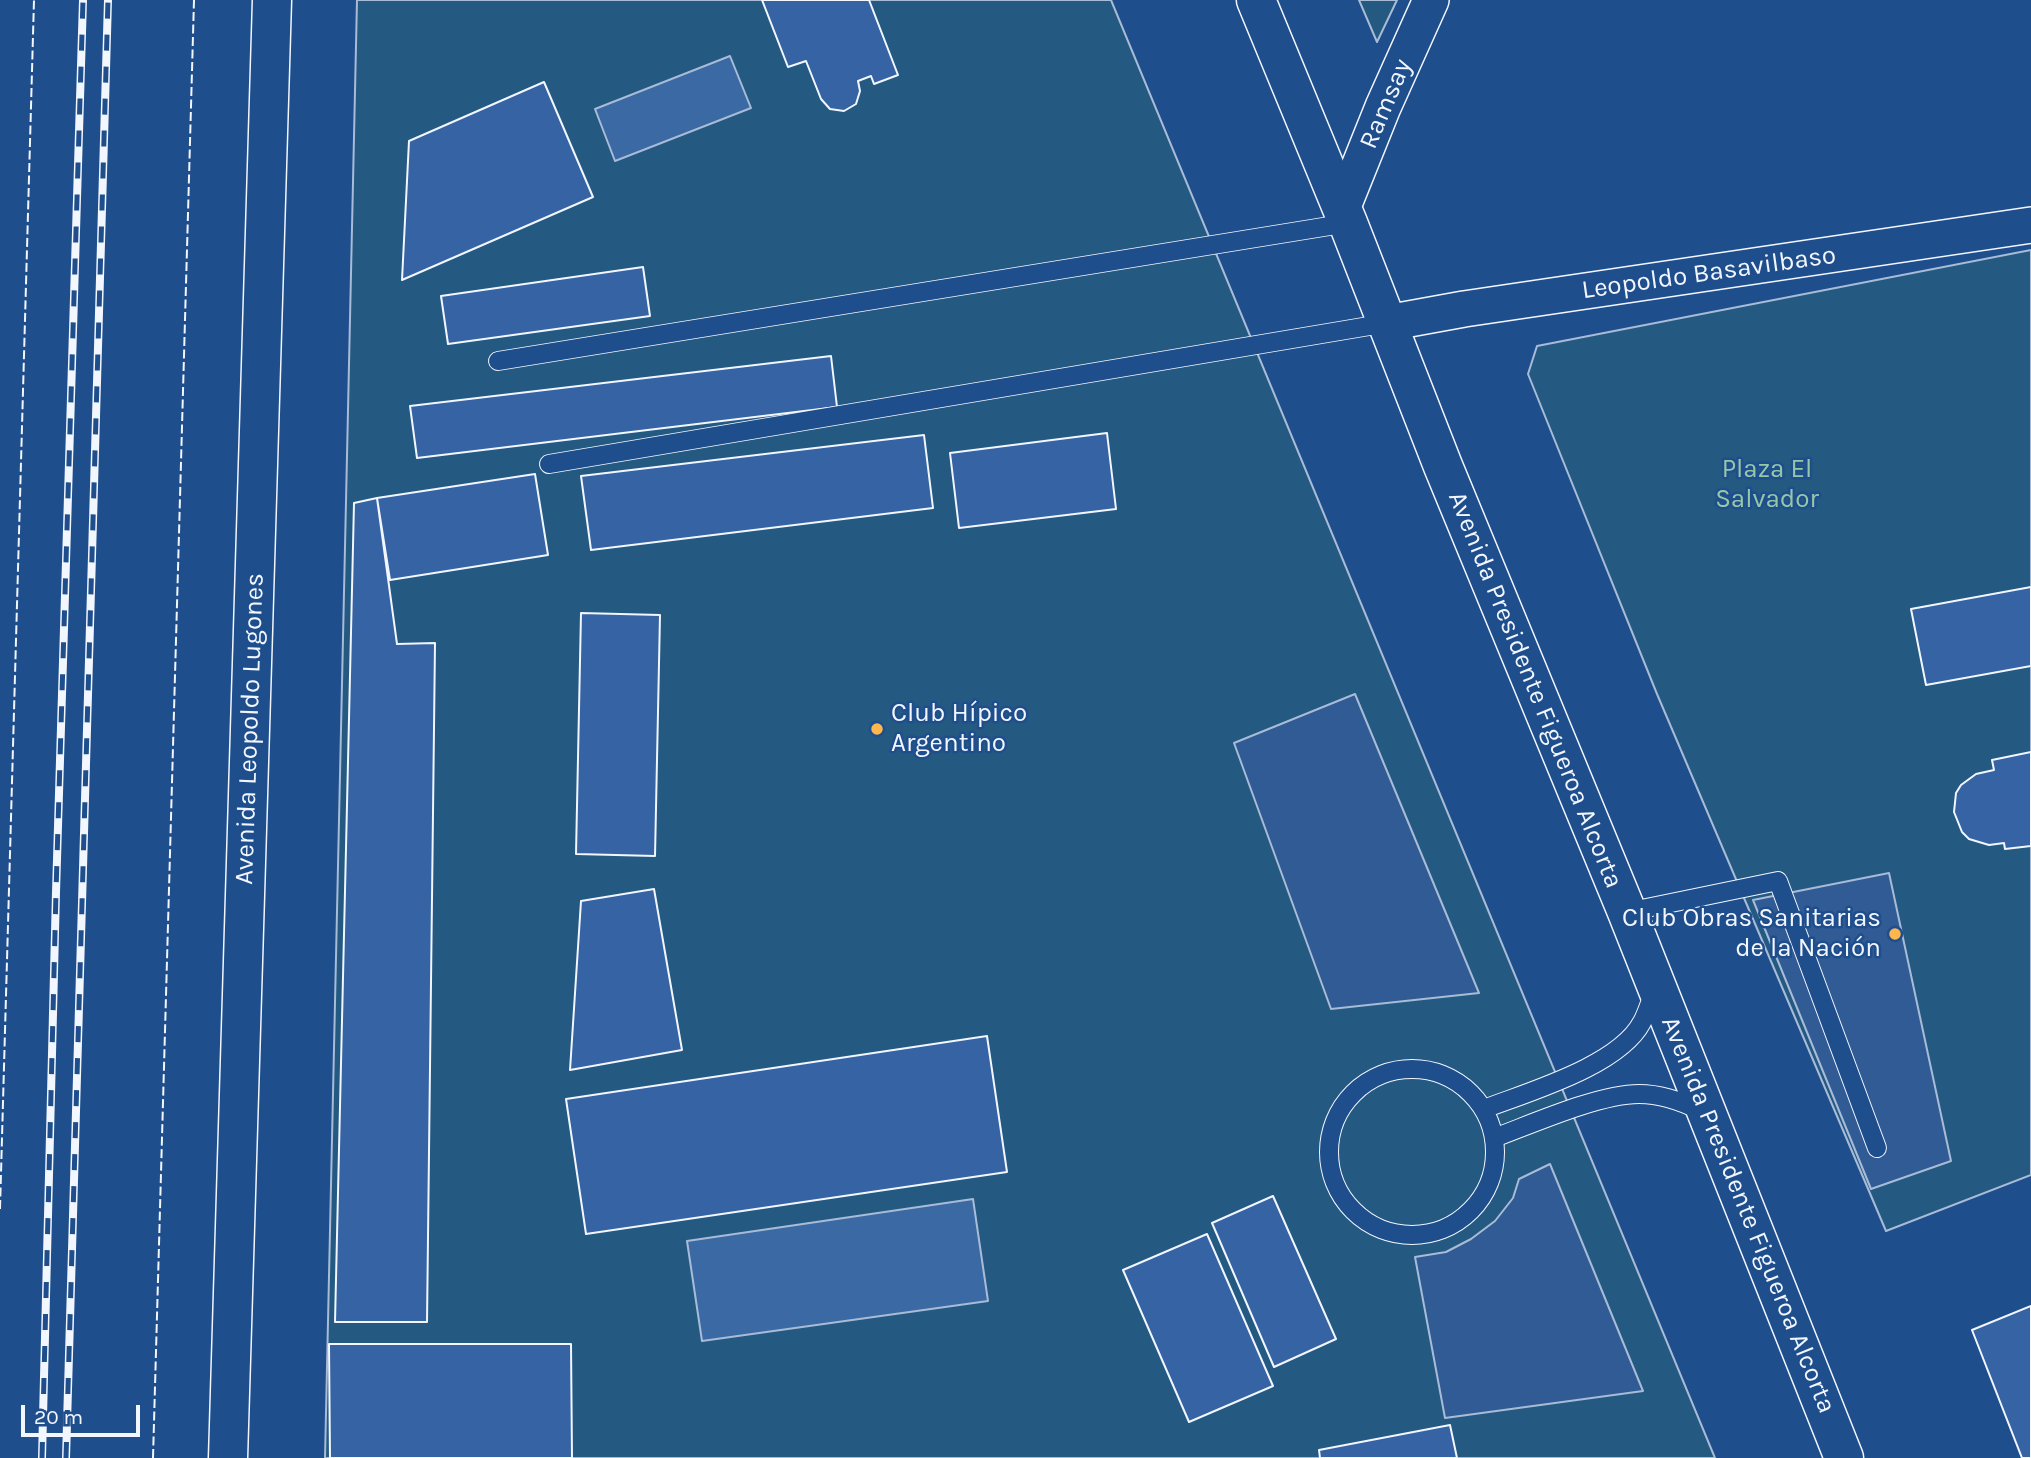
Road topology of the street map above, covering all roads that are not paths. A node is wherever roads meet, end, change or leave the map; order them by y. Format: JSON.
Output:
{"nodes":[{"id":1,"x":272,"y":0,"type":"edge"},
{"id":2,"x":1256,"y":0,"type":"edge"},
{"id":3,"x":1431,"y":0,"type":"edge"},
{"id":4,"x":1345,"y":216,"type":"junction"},
{"id":5,"x":2031,"y":225,"type":"edge"},
{"id":6,"x":1387,"y":324,"type":"junction"},
{"id":7,"x":498,"y":361,"type":"dead end"},
{"id":8,"x":549,"y":464,"type":"dead end"},
{"id":9,"x":1627,"y":912,"type":"junction"},
{"id":10,"x":1656,"y":985,"type":"junction"},
{"id":11,"x":1483,"y":1109,"type":"junction"},
{"id":12,"x":1707,"y":1114,"type":"junction"},
{"id":13,"x":1494,"y":1138,"type":"junction"},
{"id":14,"x":1877,"y":1147,"type":"dead end"},
{"id":15,"x":228,"y":1458,"type":"edge"},
{"id":16,"x":1844,"y":1458,"type":"edge"}],
"edges":[{"from":1,"to":15,"type":"main road","name":"Avenida Leopoldo Lugones"},
{"from":2,"to":4,"type":"main road","name":"Avenida Presidente Figueroa Alcorta"},
{"from":3,"to":4,"type":"street","name":"Ramsay"},
{"from":4,"to":6,"type":"main road","name":"Avenida Presidente Figueroa Alcorta"},
{"from":4,"to":7,"type":"lane"},
{"from":5,"to":6,"type":"street","name":"Leopoldo Basavilbaso"},
{"from":6,"to":8,"type":"lane"},
{"from":6,"to":9,"type":"main road","name":"Avenida Presidente Figueroa Alcorta"},
{"from":9,"to":10,"type":"main road","name":"Avenida Presidente Figueroa Alcorta"},
{"from":9,"to":14,"type":"lane"},
{"from":10,"to":11,"type":"lane"},
{"from":10,"to":12,"type":"main road","name":"Avenida Presidente Figueroa Alcorta"},
{"from":11,"to":13,"type":"lane"},
{"from":11,"to":13,"type":"lane"},
{"from":12,"to":13,"type":"lane"},
{"from":12,"to":16,"type":"main road","name":"Avenida Presidente Figueroa Alcorta"}]}
